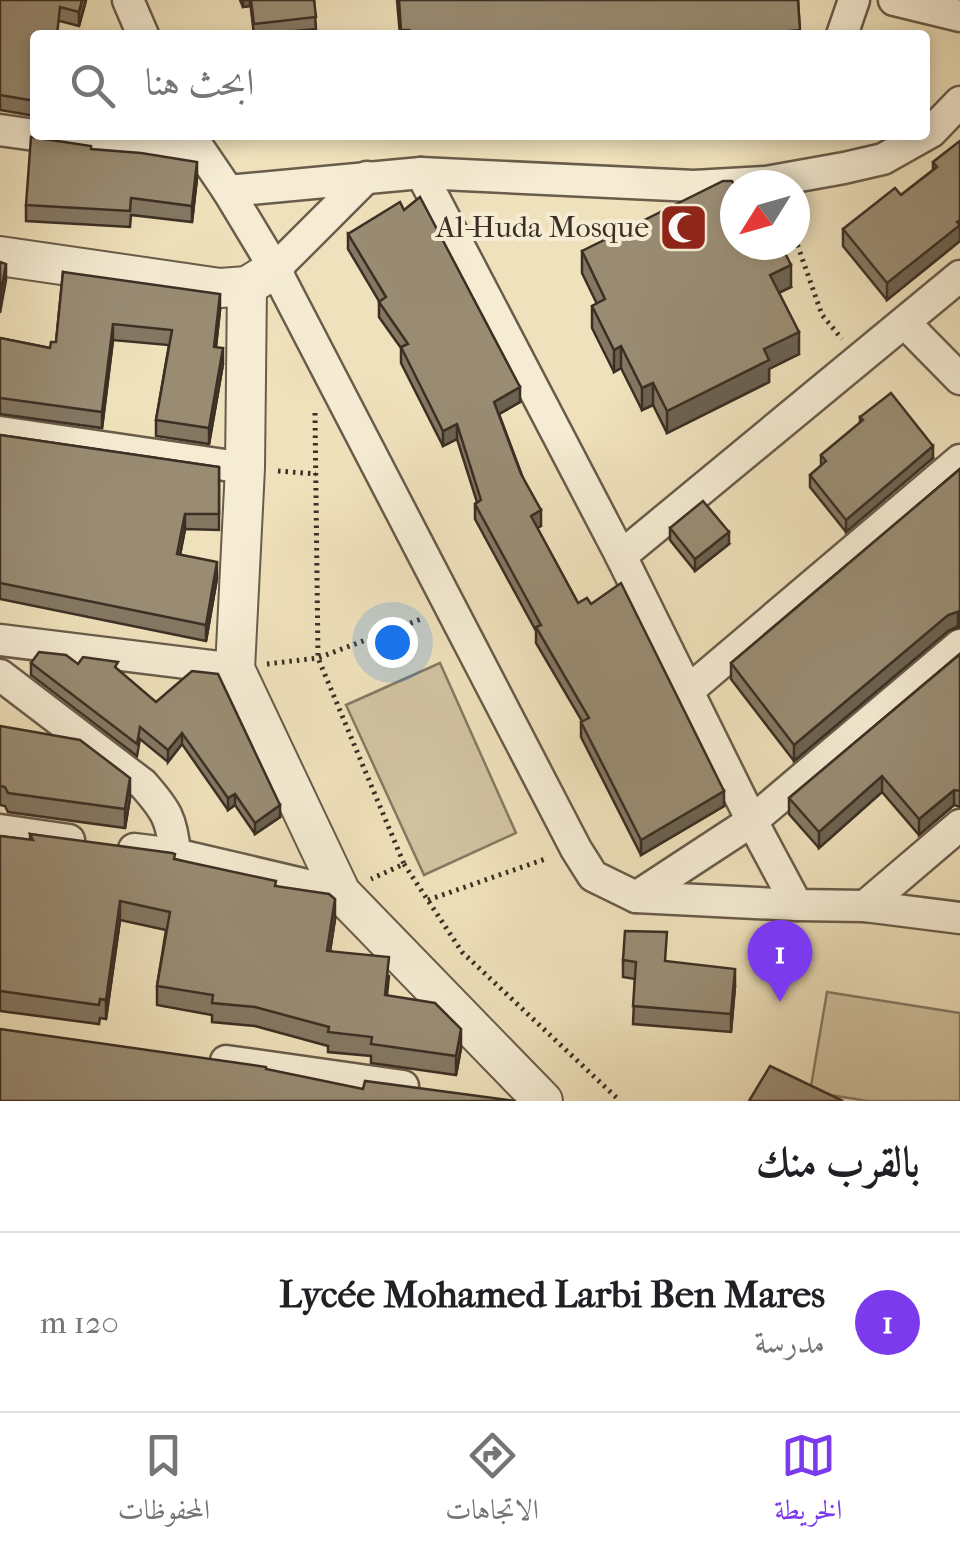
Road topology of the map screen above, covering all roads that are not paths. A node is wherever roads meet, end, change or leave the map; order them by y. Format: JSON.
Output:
{"nodes":[{"id":1,"x":128,"y":0,"type":"edge"},
{"id":2,"x":854,"y":0,"type":"edge"},
{"id":3,"x":894,"y":0,"type":"edge"},
{"id":4,"x":960,"y":16,"type":"edge"},
{"id":5,"x":141,"y":30,"type":"edge"},
{"id":6,"x":844,"y":30,"type":"edge"},
{"id":7,"x":960,"y":102,"type":"edge"},
{"id":8,"x":0,"y":130,"type":"edge"},
{"id":9,"x":930,"y":133,"type":"edge"},
{"id":10,"x":30,"y":134,"type":"edge"},
{"id":11,"x":103,"y":140,"type":"edge"},
{"id":12,"x":916,"y":140,"type":"edge"},
{"id":13,"x":197,"y":147,"type":"edge"},
{"id":14,"x":421,"y":173,"type":"junction"},
{"id":15,"x":367,"y":177,"type":"junction"},
{"id":16,"x":228,"y":191,"type":"junction"},
{"id":17,"x":0,"y":256,"type":"edge"},
{"id":18,"x":960,"y":276,"type":"edge"},
{"id":19,"x":261,"y":278,"type":"junction"},
{"id":20,"x":906,"y":323,"type":"junction"},
{"id":21,"x":960,"y":380,"type":"edge"},
{"id":22,"x":0,"y":432,"type":"edge"},
{"id":23,"x":960,"y":460,"type":"edge"},
{"id":24,"x":245,"y":468,"type":"junction"},
{"id":25,"x":622,"y":556,"type":"junction"},
{"id":26,"x":0,"y":640,"type":"edge"},
{"id":27,"x":960,"y":645,"type":"edge"},
{"id":28,"x":235,"y":668,"type":"junction"},
{"id":29,"x":0,"y":675,"type":"edge"},
{"id":30,"x":689,"y":690,"type":"junction"},
{"id":31,"x":752,"y":821,"type":"junction"},
{"id":32,"x":960,"y":825,"type":"edge"},
{"id":33,"x":0,"y":830,"type":"edge"},
{"id":34,"x":175,"y":854,"type":"junction"},
{"id":35,"x":341,"y":894,"type":"junction"},
{"id":36,"x":636,"y":897,"type":"junction"},
{"id":37,"x":797,"y":906,"type":"junction"},
{"id":38,"x":865,"y":906,"type":"junction"},
{"id":39,"x":960,"y":918,"type":"edge"},
{"id":40,"x":194,"y":1057,"type":"edge"},
{"id":41,"x":428,"y":1090,"type":"edge"},
{"id":42,"x":543,"y":1101,"type":"edge"}],
"edges":[{"from":1,"to":5,"type":"street"},
{"from":2,"to":6,"type":"street"},
{"from":3,"to":4,"type":"street"},
{"from":7,"to":9,"type":"street"},
{"from":8,"to":10,"type":"street"},
{"from":11,"to":13,"type":"street"},
{"from":12,"to":14,"type":"street"},
{"from":13,"to":16,"type":"street"},
{"from":14,"to":15,"type":"street"},
{"from":14,"to":25,"type":"street"},
{"from":15,"to":16,"type":"street"},
{"from":15,"to":19,"type":"street"},
{"from":16,"to":19,"type":"street"},
{"from":17,"to":19,"type":"street"},
{"from":18,"to":20,"type":"street"},
{"from":19,"to":24,"type":"street"},
{"from":19,"to":36,"type":"street"},
{"from":20,"to":21,"type":"street"},
{"from":20,"to":25,"type":"street"},
{"from":22,"to":24,"type":"street"},
{"from":23,"to":30,"type":"street"},
{"from":24,"to":28,"type":"street"},
{"from":25,"to":30,"type":"street"},
{"from":26,"to":28,"type":"street"},
{"from":27,"to":31,"type":"street"},
{"from":28,"to":35,"type":"street"},
{"from":29,"to":34,"type":"street"},
{"from":30,"to":31,"type":"street"},
{"from":31,"to":36,"type":"street"},
{"from":31,"to":37,"type":"street"},
{"from":32,"to":38,"type":"street"},
{"from":33,"to":34,"type":"street"},
{"from":34,"to":35,"type":"street"},
{"from":35,"to":42,"type":"street"},
{"from":36,"to":37,"type":"street"},
{"from":37,"to":38,"type":"street"},
{"from":38,"to":39,"type":"street"},
{"from":40,"to":41,"type":"street"}]}
